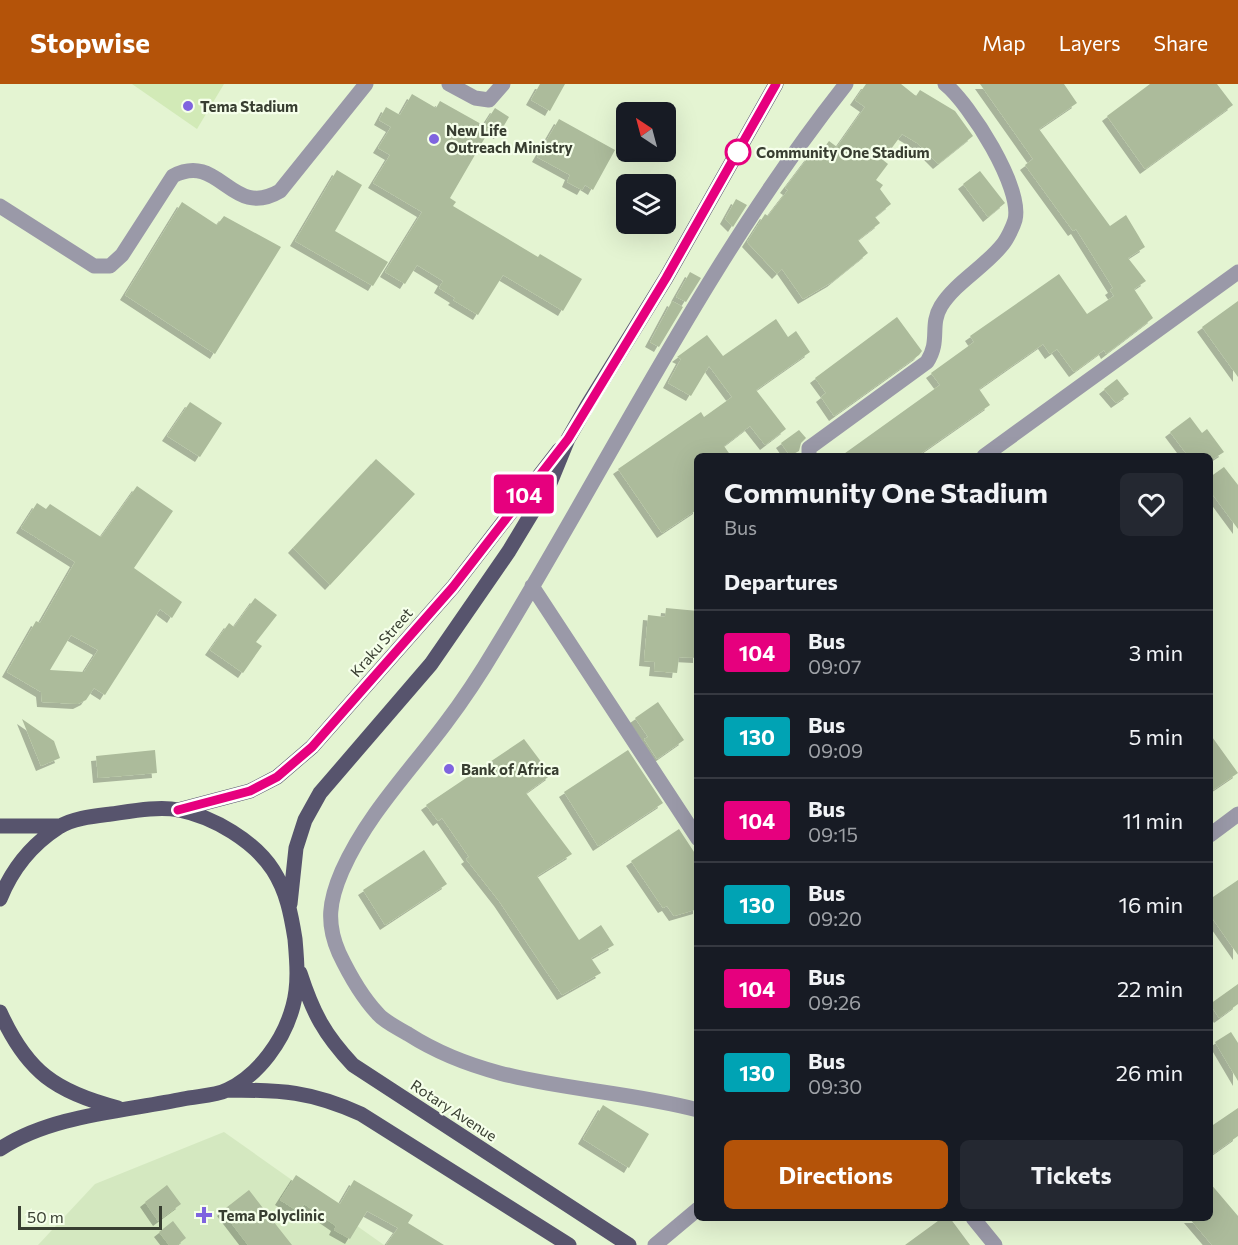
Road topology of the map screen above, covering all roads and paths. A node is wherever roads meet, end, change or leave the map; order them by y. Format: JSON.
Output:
{"nodes":[{"id":1,"x":366,"y":84,"type":"edge"},
{"id":2,"x":449,"y":84,"type":"edge"},
{"id":3,"x":503,"y":84,"type":"edge"},
{"id":4,"x":776,"y":84,"type":"edge"},
{"id":5,"x":846,"y":84,"type":"edge"},
{"id":6,"x":945,"y":84,"type":"edge"},
{"id":7,"x":0,"y":206,"type":"edge"},
{"id":8,"x":1238,"y":272,"type":"edge"},
{"id":9,"x":568,"y":439,"type":"junction"},
{"id":10,"x":809,"y":453,"type":"edge"},
{"id":11,"x":988,"y":453,"type":"edge"},
{"id":12,"x":532,"y":586,"type":"junction"},
{"id":13,"x":178,"y":810,"type":"junction"},
{"id":14,"x":1238,"y":814,"type":"edge"},
{"id":15,"x":0,"y":826,"type":"edge"},
{"id":16,"x":61,"y":826,"type":"junction"},
{"id":17,"x":694,"y":833,"type":"edge"},
{"id":18,"x":1213,"y":833,"type":"edge"},
{"id":19,"x":0,"y":899,"type":"edge"},
{"id":20,"x":290,"y":904,"type":"junction"},
{"id":21,"x":298,"y":969,"type":"junction"},
{"id":22,"x":0,"y":1012,"type":"edge"},
{"id":23,"x":227,"y":1090,"type":"junction"},
{"id":24,"x":118,"y":1108,"type":"junction"},
{"id":25,"x":694,"y":1109,"type":"edge"},
{"id":26,"x":0,"y":1149,"type":"edge"},
{"id":27,"x":694,"y":1212,"type":"edge"},
{"id":28,"x":975,"y":1221,"type":"edge"},
{"id":29,"x":569,"y":1245,"type":"edge"},
{"id":30,"x":629,"y":1245,"type":"edge"},
{"id":31,"x":656,"y":1245,"type":"edge"},
{"id":32,"x":995,"y":1245,"type":"edge"}],
"edges":[{"from":1,"to":7,"type":"street"},
{"from":2,"to":3,"type":"street"},
{"from":4,"to":9,"type":"main road","name":"Kraku Street"},
{"from":5,"to":12,"type":"street"},
{"from":6,"to":10,"type":"street"},
{"from":8,"to":11,"type":"street"},
{"from":9,"to":13,"type":"main road","name":"Kraku Street"},
{"from":9,"to":20,"type":"main road","name":"Kraku Street"},
{"from":12,"to":17,"type":"street"},
{"from":12,"to":25,"type":"street"},
{"from":13,"to":16,"type":"main road"},
{"from":13,"to":20,"type":"main road"},
{"from":14,"to":18,"type":"street"},
{"from":15,"to":16,"type":"main road"},
{"from":16,"to":19,"type":"main road"},
{"from":20,"to":21,"type":"main road"},
{"from":21,"to":23,"type":"main road"},
{"from":21,"to":30,"type":"main road","name":"Rotary Avenue"},
{"from":22,"to":24,"type":"main road"},
{"from":23,"to":24,"type":"main road"},
{"from":23,"to":29,"type":"main road"},
{"from":24,"to":26,"type":"main road"},
{"from":27,"to":31,"type":"street"},
{"from":28,"to":32,"type":"street"}]}
